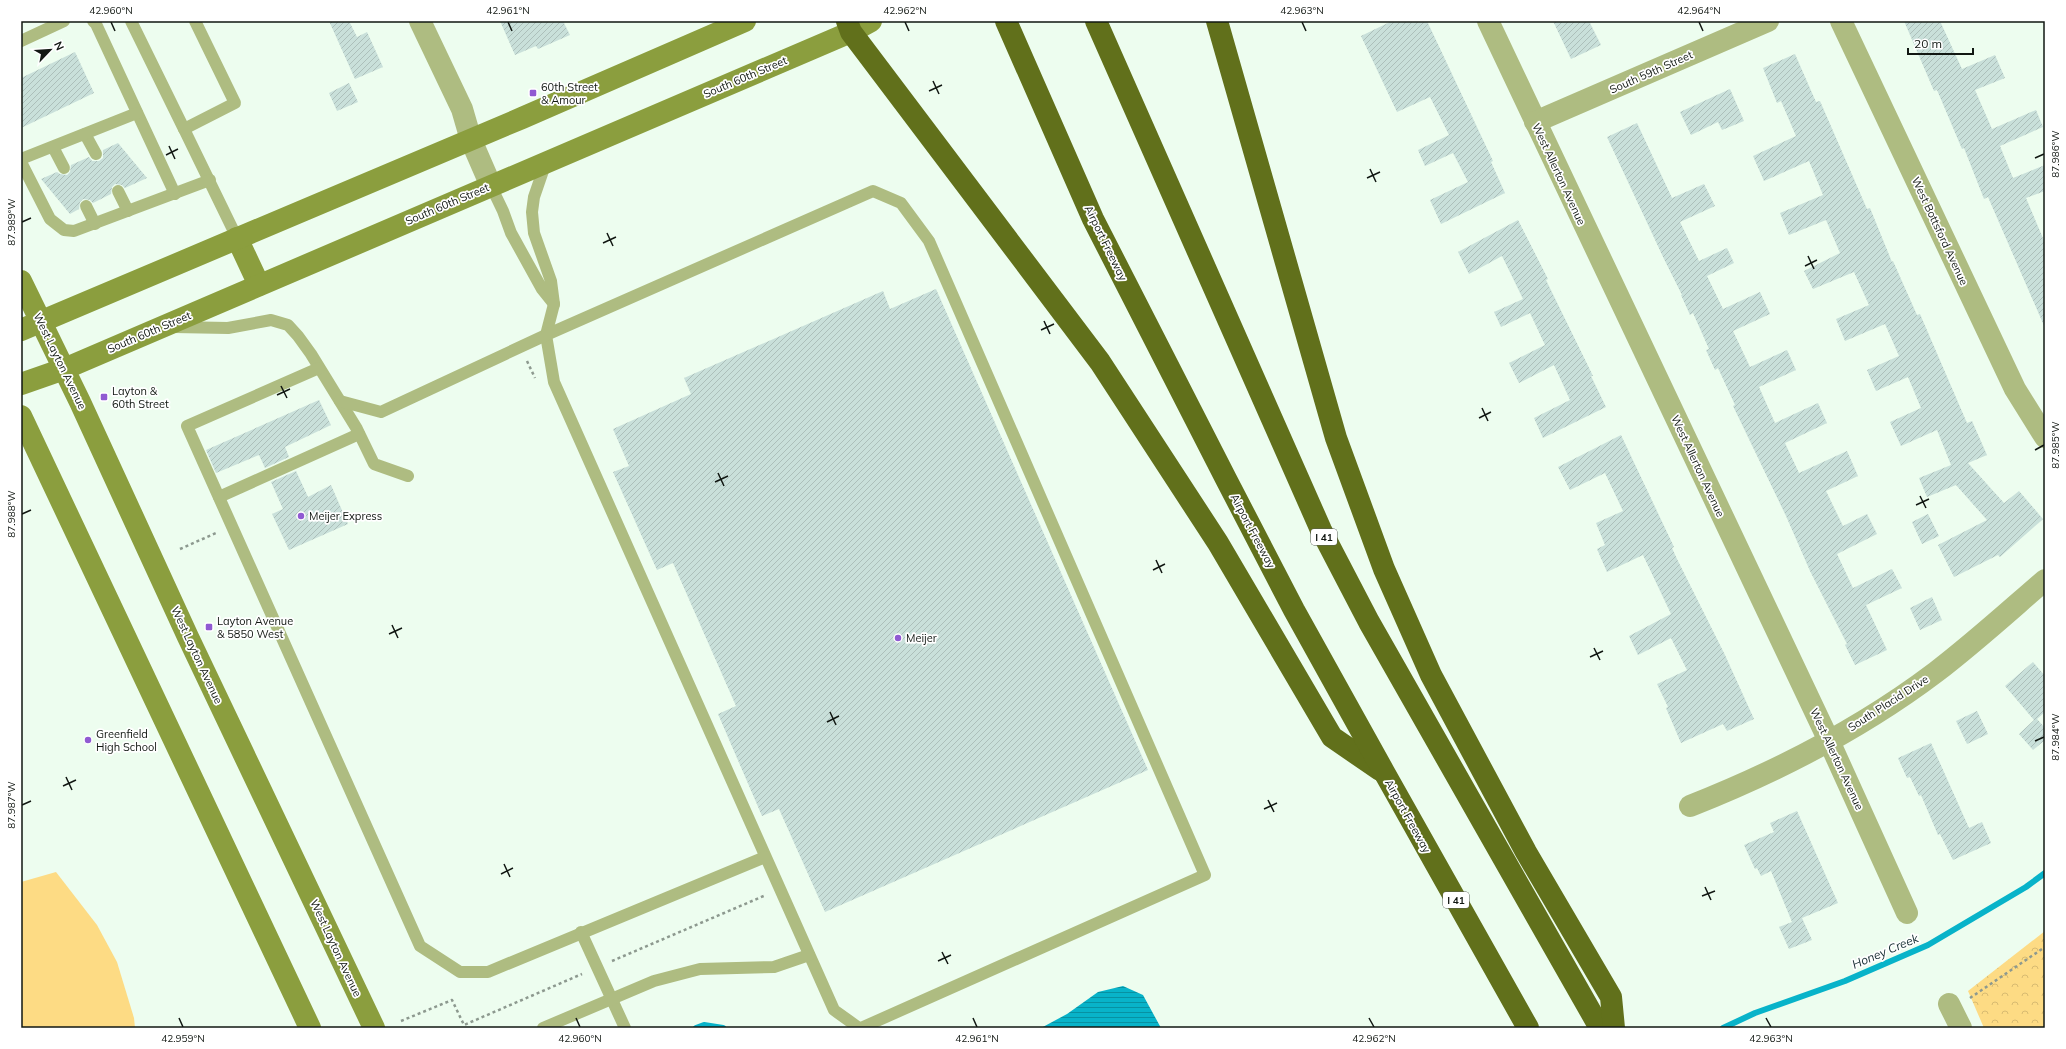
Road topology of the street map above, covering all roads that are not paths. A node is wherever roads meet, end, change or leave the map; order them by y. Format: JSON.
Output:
{"nodes":[{"id":1,"x":64,"y":21,"type":"edge"},
{"id":2,"x":93,"y":21,"type":"edge"},
{"id":3,"x":131,"y":21,"type":"edge"},
{"id":4,"x":195,"y":21,"type":"edge"},
{"id":5,"x":420,"y":21,"type":"edge"},
{"id":6,"x":745,"y":21,"type":"edge"},
{"id":7,"x":871,"y":21,"type":"edge"},
{"id":8,"x":1006,"y":21,"type":"edge"},
{"id":9,"x":1096,"y":21,"type":"edge"},
{"id":10,"x":1217,"y":21,"type":"edge"},
{"id":11,"x":1488,"y":21,"type":"edge"},
{"id":12,"x":1768,"y":21,"type":"edge"},
{"id":13,"x":1841,"y":21,"type":"edge"},
{"id":14,"x":849,"y":26,"type":"edge"},
{"id":15,"x":21,"y":41,"type":"edge"},
{"id":16,"x":137,"y":113,"type":"junction"},
{"id":17,"x":1535,"y":122,"type":"junction"},
{"id":18,"x":184,"y":129,"type":"junction"},
{"id":19,"x":85,"y":134,"type":"junction"},
{"id":20,"x":471,"y":140,"type":"junction"},
{"id":21,"x":53,"y":147,"type":"junction"},
{"id":22,"x":96,"y":154,"type":"dead end"},
{"id":23,"x":21,"y":161,"type":"edge"},
{"id":24,"x":546,"y":162,"type":"junction"},
{"id":25,"x":64,"y":168,"type":"dead end"},
{"id":26,"x":210,"y":180,"type":"junction"},
{"id":27,"x":491,"y":186,"type":"junction"},
{"id":28,"x":118,"y":191,"type":"dead end"},
{"id":29,"x":175,"y":194,"type":"junction"},
{"id":30,"x":86,"y":206,"type":"dead end"},
{"id":31,"x":128,"y":211,"type":"junction"},
{"id":32,"x":95,"y":224,"type":"junction"},
{"id":33,"x":238,"y":238,"type":"junction"},
{"id":34,"x":21,"y":281,"type":"edge"},
{"id":35,"x":259,"y":285,"type":"junction"},
{"id":36,"x":554,"y":304,"type":"junction"},
{"id":37,"x":30,"y":326,"type":"edge"},
{"id":38,"x":160,"y":327,"type":"junction"},
{"id":39,"x":546,"y":335,"type":"junction"},
{"id":40,"x":64,"y":368,"type":"junction"},
{"id":41,"x":319,"y":368,"type":"junction"},
{"id":42,"x":21,"y":384,"type":"edge"},
{"id":43,"x":340,"y":401,"type":"junction"},
{"id":44,"x":21,"y":416,"type":"edge"},
{"id":45,"x":359,"y":434,"type":"junction"},
{"id":46,"x":2045,"y":437,"type":"edge"},
{"id":47,"x":408,"y":476,"type":"dead end"},
{"id":48,"x":219,"y":497,"type":"junction"},
{"id":49,"x":2045,"y":580,"type":"edge"},
{"id":50,"x":1829,"y":741,"type":"junction"},
{"id":51,"x":1384,"y":772,"type":"junction"},
{"id":52,"x":1690,"y":806,"type":"dead end"},
{"id":53,"x":765,"y":857,"type":"junction"},
{"id":54,"x":1907,"y":913,"type":"dead end"},
{"id":55,"x":581,"y":932,"type":"junction"},
{"id":56,"x":808,"y":955,"type":"junction"},
{"id":57,"x":611,"y":998,"type":"junction"},
{"id":58,"x":310,"y":1028,"type":"edge"},
{"id":59,"x":374,"y":1028,"type":"edge"},
{"id":60,"x":543,"y":1028,"type":"edge"},
{"id":61,"x":625,"y":1028,"type":"edge"},
{"id":62,"x":860,"y":1028,"type":"edge"},
{"id":63,"x":1528,"y":1028,"type":"edge"},
{"id":64,"x":1600,"y":1028,"type":"edge"},
{"id":65,"x":1614,"y":1028,"type":"edge"}],
"edges":[{"from":1,"to":15,"type":"lane"},
{"from":2,"to":16,"type":"lane"},
{"from":3,"to":18,"type":"lane"},
{"from":4,"to":18,"type":"lane"},
{"from":5,"to":20,"type":"street"},
{"from":6,"to":20,"type":"main road"},
{"from":7,"to":14,"type":"main road","name":"South 60th Street"},
{"from":8,"to":51,"type":"highway","name":"Airport Freeway","number":"I 41"},
{"from":9,"to":64,"type":"highway","number":"I 41"},
{"from":10,"to":65,"type":"highway"},
{"from":11,"to":17,"type":"street","name":"West Allerton Avenue"},
{"from":12,"to":17,"type":"street","name":"South 59th Street"},
{"from":13,"to":46,"type":"street","name":"West Bottsford Avenue"},
{"from":14,"to":24,"type":"main road","name":"South 60th Street"},
{"from":14,"to":51,"type":"highway"},
{"from":16,"to":19,"type":"lane"},
{"from":16,"to":29,"type":"lane"},
{"from":17,"to":50,"type":"street","name":"West Allerton Avenue"},
{"from":18,"to":26,"type":"lane"},
{"from":19,"to":21,"type":"lane"},
{"from":19,"to":22,"type":"lane"},
{"from":20,"to":27,"type":"street"},
{"from":20,"to":33,"type":"main road"},
{"from":21,"to":23,"type":"lane"},
{"from":21,"to":25,"type":"lane"},
{"from":23,"to":32,"type":"lane"},
{"from":24,"to":27,"type":"main road","name":"South 60th Street"},
{"from":24,"to":36,"type":"lane"},
{"from":26,"to":29,"type":"lane"},
{"from":26,"to":33,"type":"lane"},
{"from":27,"to":35,"type":"main road","name":"South 60th Street"},
{"from":27,"to":36,"type":"lane"},
{"from":28,"to":31,"type":"lane"},
{"from":29,"to":31,"type":"lane"},
{"from":30,"to":32,"type":"lane"},
{"from":31,"to":32,"type":"lane"},
{"from":33,"to":35,"type":"main road"},
{"from":33,"to":37,"type":"main road"},
{"from":34,"to":37,"type":"main road","name":"West Layton Avenue"},
{"from":35,"to":38,"type":"main road","name":"South 60th Street"},
{"from":36,"to":39,"type":"lane"},
{"from":37,"to":40,"type":"main road","name":"West Layton Avenue"},
{"from":38,"to":40,"type":"main road","name":"South 60th Street"},
{"from":38,"to":41,"type":"lane"},
{"from":39,"to":43,"type":"lane"},
{"from":39,"to":53,"type":"lane"},
{"from":39,"to":62,"type":"lane"},
{"from":40,"to":42,"type":"main road","name":"South 60th Street"},
{"from":40,"to":59,"type":"main road","name":"West Layton Avenue"},
{"from":41,"to":43,"type":"lane"},
{"from":41,"to":48,"type":"lane"},
{"from":43,"to":45,"type":"lane"},
{"from":44,"to":58,"type":"main road"},
{"from":45,"to":47,"type":"lane"},
{"from":45,"to":48,"type":"lane"},
{"from":48,"to":55,"type":"lane"},
{"from":49,"to":50,"type":"street","name":"South Placid Drive"},
{"from":50,"to":52,"type":"street","name":"South Placid Drive"},
{"from":50,"to":54,"type":"street","name":"West Allerton Avenue"},
{"from":51,"to":63,"type":"highway","name":"Airport Freeway","number":"I 41"},
{"from":53,"to":55,"type":"lane"},
{"from":53,"to":56,"type":"lane"},
{"from":55,"to":57,"type":"lane"},
{"from":56,"to":57,"type":"lane"},
{"from":56,"to":62,"type":"lane"},
{"from":57,"to":60,"type":"lane"},
{"from":57,"to":61,"type":"lane"}]}
